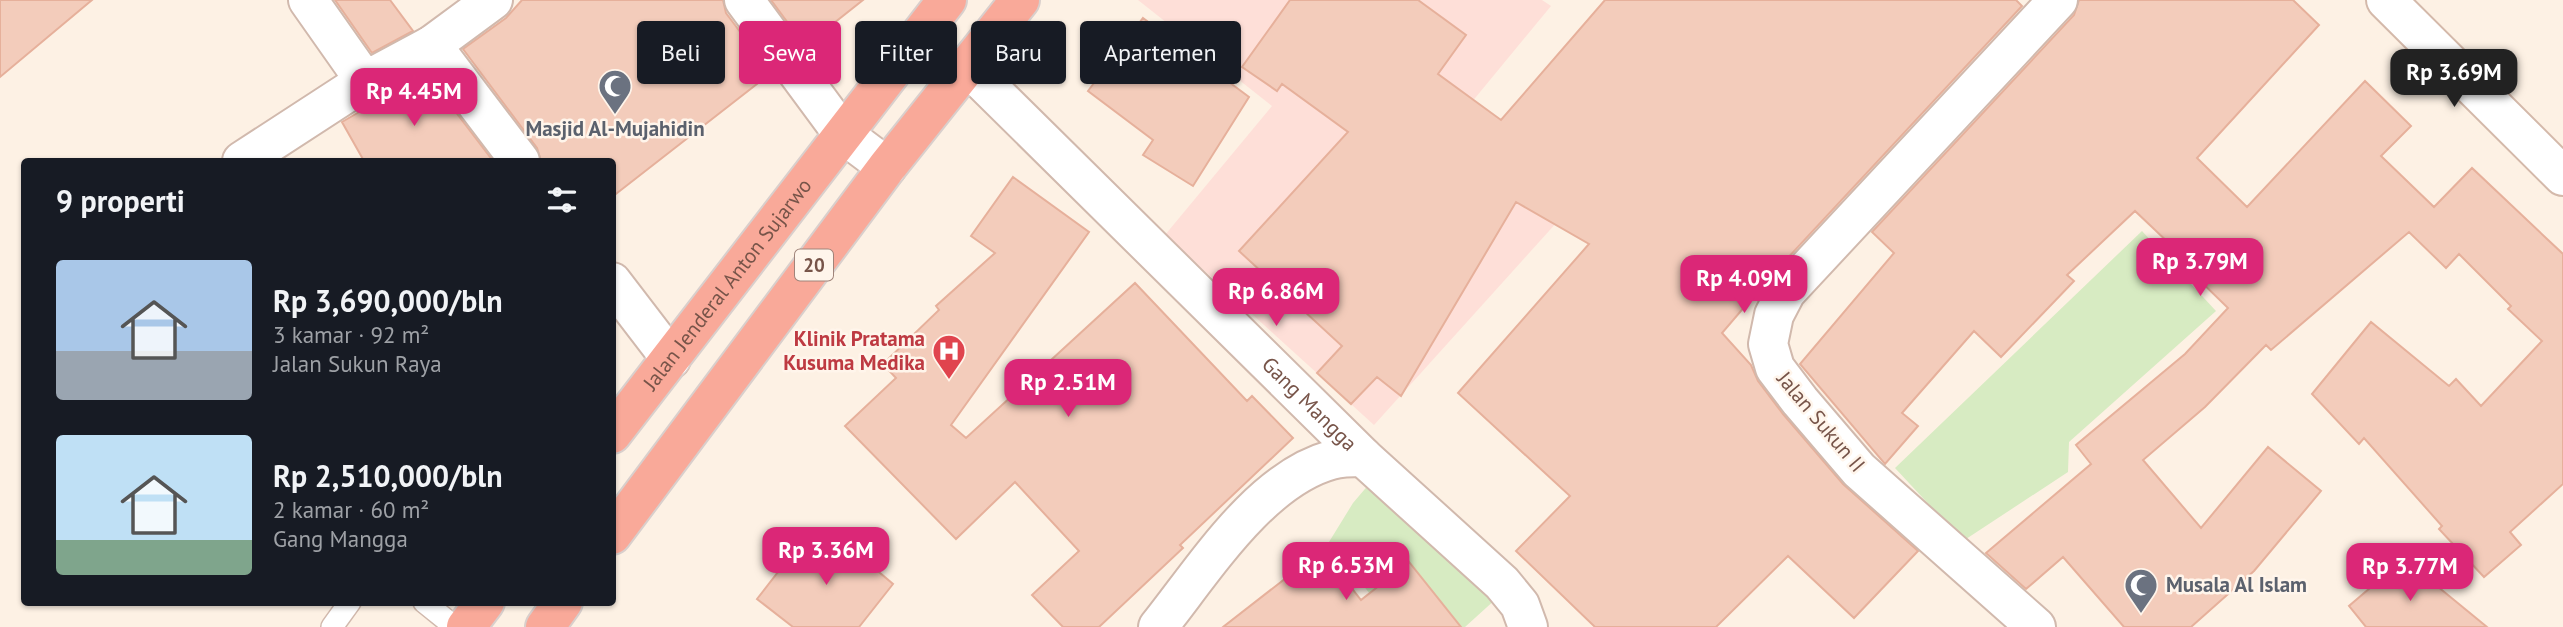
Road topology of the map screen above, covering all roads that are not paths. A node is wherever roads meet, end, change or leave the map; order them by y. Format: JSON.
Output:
{"nodes":[{"id":1,"x":308,"y":0,"type":"edge"},
{"id":2,"x":493,"y":0,"type":"edge"},
{"id":3,"x":744,"y":0,"type":"edge"},
{"id":4,"x":947,"y":0,"type":"edge"},
{"id":5,"x":1020,"y":0,"type":"edge"},
{"id":6,"x":2058,"y":0,"type":"edge"},
{"id":7,"x":2386,"y":0,"type":"edge"},
{"id":8,"x":432,"y":45,"type":"junction"},
{"id":9,"x":967,"y":66,"type":"junction"},
{"id":10,"x":365,"y":81,"type":"junction"},
{"id":11,"x":843,"y":134,"type":"junction"},
{"id":12,"x":247,"y":158,"type":"edge"},
{"id":13,"x":518,"y":158,"type":"edge"},
{"id":14,"x":887,"y":167,"type":"junction"},
{"id":15,"x":2563,"y":176,"type":"edge"},
{"id":16,"x":616,"y":287,"type":"edge"},
{"id":17,"x":671,"y":359,"type":"junction"},
{"id":18,"x":616,"y":430,"type":"edge"},
{"id":19,"x":1363,"y":457,"type":"junction"},
{"id":20,"x":616,"y":529,"type":"edge"},
{"id":21,"x":348,"y":606,"type":"edge"},
{"id":22,"x":429,"y":606,"type":"edge"},
{"id":23,"x":482,"y":606,"type":"edge"},
{"id":24,"x":560,"y":606,"type":"edge"},
{"id":25,"x":332,"y":627,"type":"edge"},
{"id":26,"x":455,"y":627,"type":"edge"},
{"id":27,"x":466,"y":627,"type":"edge"},
{"id":28,"x":545,"y":627,"type":"edge"},
{"id":29,"x":1158,"y":627,"type":"edge"},
{"id":30,"x":1528,"y":627,"type":"edge"},
{"id":31,"x":2036,"y":627,"type":"edge"}],
"edges":[{"from":1,"to":10,"type":"street"},
{"from":2,"to":8,"type":"street"},
{"from":3,"to":11,"type":"street"},
{"from":4,"to":11,"type":"highway","name":"Jalan Jenderal Anton Sujarwo"},
{"from":5,"to":9,"type":"highway","number":"20"},
{"from":6,"to":31,"type":"street","name":"Jalan Sukun II"},
{"from":7,"to":15,"type":"street"},
{"from":8,"to":10,"type":"street"},
{"from":8,"to":13,"type":"street"},
{"from":9,"to":14,"type":"highway","number":"20"},
{"from":9,"to":19,"type":"street","name":"Gang Mangga"},
{"from":10,"to":12,"type":"street"},
{"from":11,"to":14,"type":"street"},
{"from":11,"to":17,"type":"highway","name":"Jalan Jenderal Anton Sujarwo"},
{"from":14,"to":20,"type":"highway","number":"20"},
{"from":16,"to":17,"type":"street"},
{"from":17,"to":18,"type":"highway","name":"Jalan Jenderal Anton Sujarwo"},
{"from":19,"to":29,"type":"street"},
{"from":19,"to":30,"type":"street","name":"Gang Mangga"},
{"from":21,"to":25,"type":"lane"},
{"from":22,"to":26,"type":"lane"},
{"from":23,"to":27,"type":"highway"},
{"from":24,"to":28,"type":"highway"}]}
